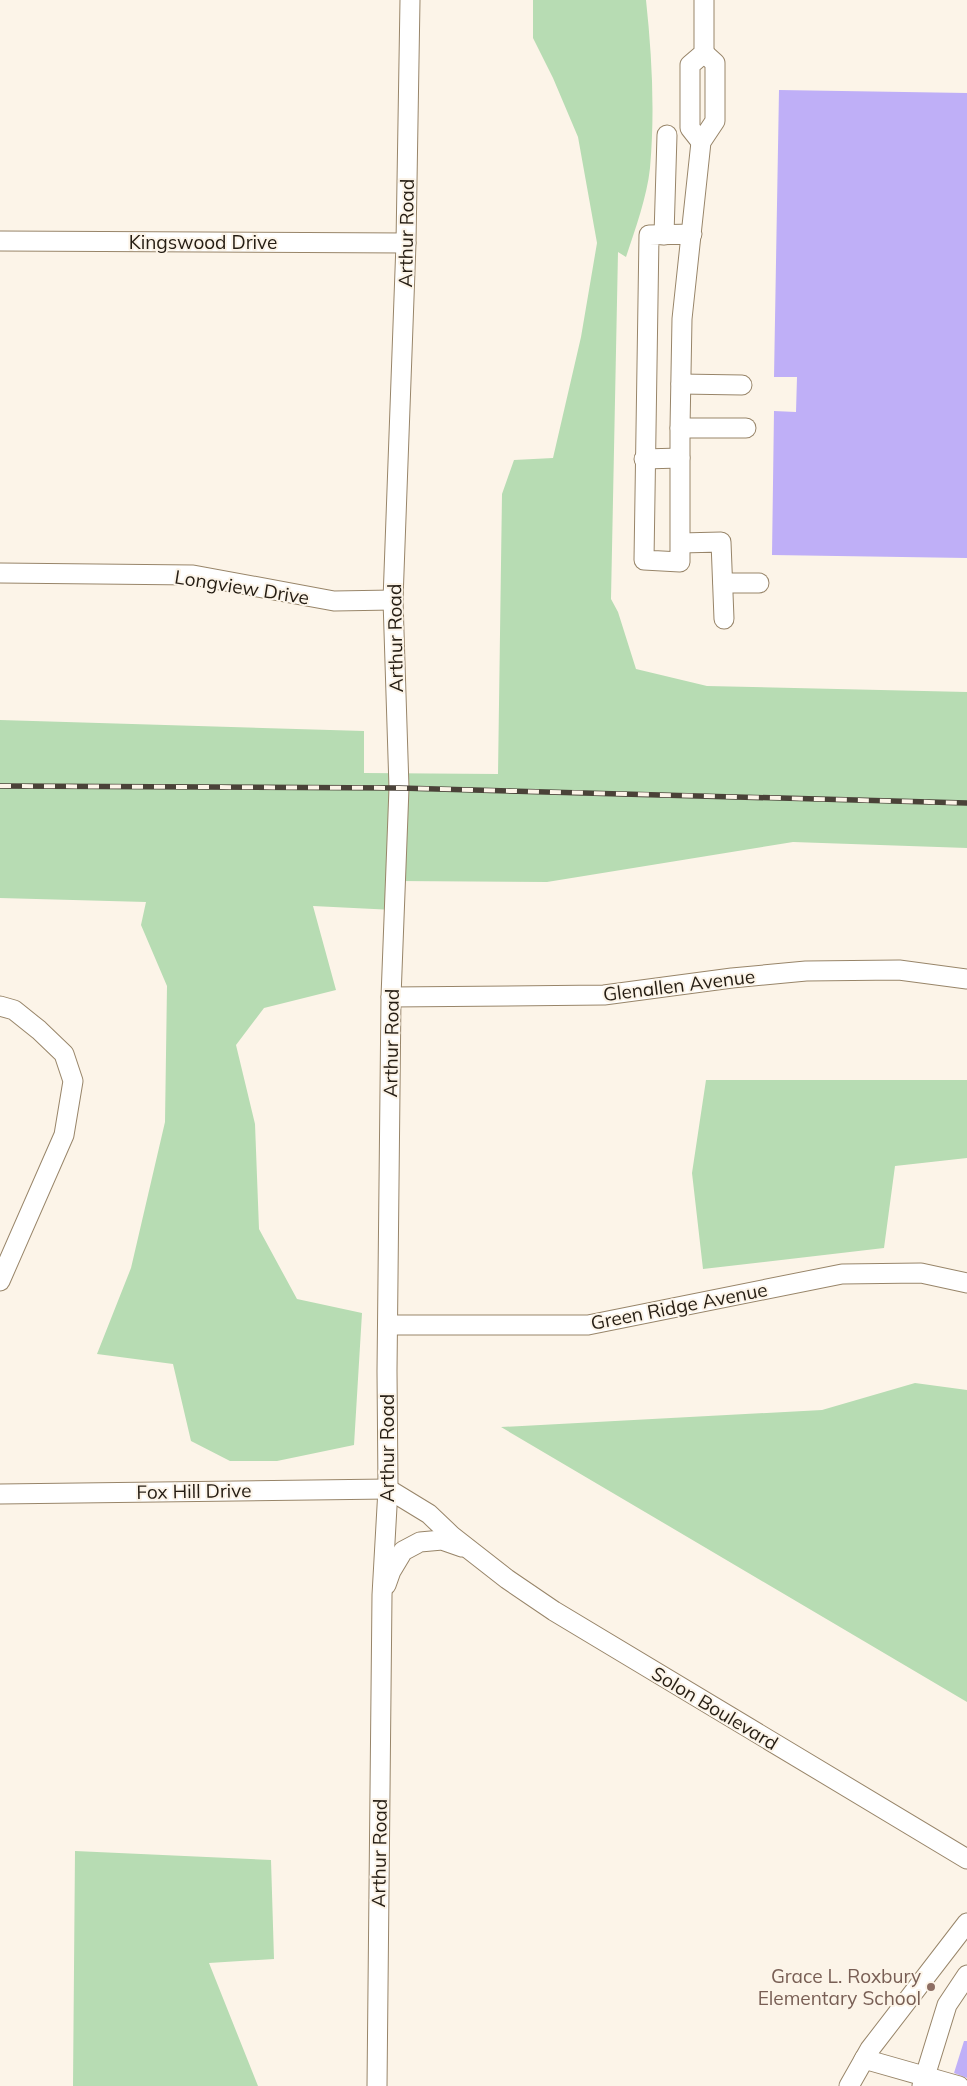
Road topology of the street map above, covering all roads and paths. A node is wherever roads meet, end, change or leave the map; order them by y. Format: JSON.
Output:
{"nodes":[{"id":1,"x":410,"y":0,"type":"edge"},
{"id":2,"x":704,"y":0,"type":"edge"},
{"id":3,"x":667,"y":135,"type":"dead end"},
{"id":4,"x":692,"y":234,"type":"junction"},
{"id":5,"x":664,"y":235,"type":"junction"},
{"id":6,"x":0,"y":242,"type":"edge"},
{"id":7,"x":406,"y":243,"type":"junction"},
{"id":8,"x":681,"y":384,"type":"junction"},
{"id":9,"x":742,"y":385,"type":"dead end"},
{"id":10,"x":680,"y":428,"type":"junction"},
{"id":11,"x":746,"y":428,"type":"dead end"},
{"id":12,"x":644,"y":458,"type":"junction"},
{"id":13,"x":680,"y":458,"type":"junction"},
{"id":14,"x":681,"y":543,"type":"junction"},
{"id":15,"x":0,"y":573,"type":"edge"},
{"id":16,"x":723,"y":583,"type":"junction"},
{"id":17,"x":760,"y":583,"type":"dead end"},
{"id":18,"x":393,"y":600,"type":"junction"},
{"id":19,"x":724,"y":619,"type":"dead end"},
{"id":20,"x":967,"y":979,"type":"edge"},
{"id":21,"x":391,"y":997,"type":"junction"},
{"id":22,"x":0,"y":1006,"type":"edge"},
{"id":23,"x":0,"y":1281,"type":"edge"},
{"id":24,"x":967,"y":1283,"type":"edge"},
{"id":25,"x":388,"y":1325,"type":"junction"},
{"id":26,"x":388,"y":1489,"type":"junction"},
{"id":27,"x":0,"y":1494,"type":"edge"},
{"id":28,"x":468,"y":1549,"type":"junction"},
{"id":29,"x":382,"y":1596,"type":"junction"},
{"id":30,"x":967,"y":1859,"type":"edge"},
{"id":31,"x":967,"y":1923,"type":"edge"},
{"id":32,"x":967,"y":1976,"type":"edge"},
{"id":33,"x":864,"y":2058,"type":"junction"},
{"id":34,"x":923,"y":2081,"type":"edge"},
{"id":35,"x":377,"y":2086,"type":"edge"},
{"id":36,"x":848,"y":2086,"type":"edge"},
{"id":37,"x":959,"y":2086,"type":"edge"}],
"edges":[{"from":1,"to":7,"type":"street","name":"Arthur Road"},
{"from":2,"to":4,"type":"street"},
{"from":3,"to":5,"type":"street"},
{"from":4,"to":5,"type":"street"},
{"from":4,"to":8,"type":"street"},
{"from":5,"to":12,"type":"street"},
{"from":6,"to":7,"type":"street","name":"Kingswood Drive"},
{"from":7,"to":18,"type":"street","name":"Arthur Road"},
{"from":8,"to":9,"type":"street"},
{"from":8,"to":10,"type":"street"},
{"from":10,"to":11,"type":"street"},
{"from":10,"to":13,"type":"street"},
{"from":12,"to":13,"type":"street"},
{"from":12,"to":14,"type":"street"},
{"from":13,"to":14,"type":"street"},
{"from":14,"to":16,"type":"street"},
{"from":15,"to":18,"type":"street","name":"Longview Drive"},
{"from":16,"to":17,"type":"street"},
{"from":16,"to":19,"type":"street"},
{"from":18,"to":21,"type":"street","name":"Arthur Road"},
{"from":20,"to":21,"type":"street","name":"Glenallen Avenue"},
{"from":21,"to":25,"type":"street","name":"Arthur Road"},
{"from":22,"to":23,"type":"street"},
{"from":24,"to":25,"type":"street","name":"Green Ridge Avenue"},
{"from":25,"to":26,"type":"street","name":"Arthur Road"},
{"from":26,"to":27,"type":"street","name":"Fox Hill Drive"},
{"from":26,"to":28,"type":"street","name":"Solon Boulevard"},
{"from":26,"to":29,"type":"street","name":"Arthur Road"},
{"from":28,"to":29,"type":"street","name":"Solon Boulevard"},
{"from":28,"to":30,"type":"street","name":"Solon Boulevard"},
{"from":29,"to":35,"type":"street","name":"Arthur Road"},
{"from":31,"to":33,"type":"street"},
{"from":32,"to":34,"type":"street"},
{"from":33,"to":34,"type":"street"},
{"from":33,"to":36,"type":"street"},
{"from":34,"to":37,"type":"street"}]}
